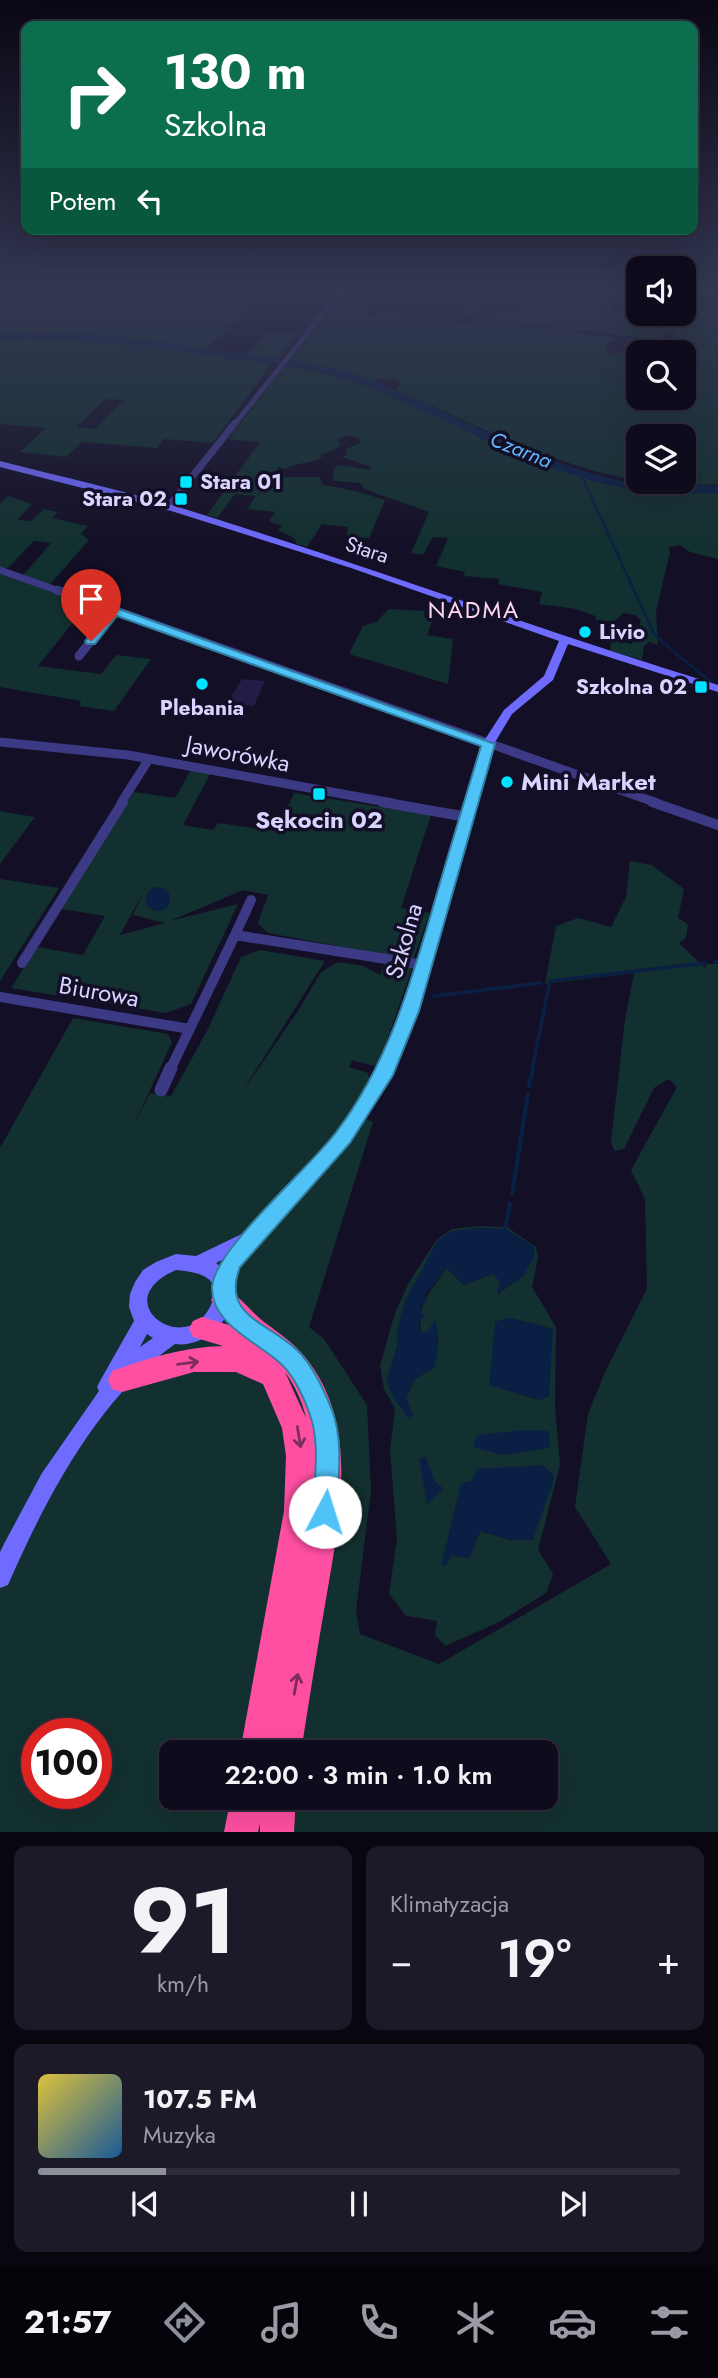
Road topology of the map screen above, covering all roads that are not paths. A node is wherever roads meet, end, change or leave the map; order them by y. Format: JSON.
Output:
{"nodes":[{"id":1,"x":270,"y":376,"type":"edge"},
{"id":2,"x":0,"y":464,"type":"edge"},
{"id":3,"x":168,"y":507,"type":"junction"},
{"id":4,"x":0,"y":570,"type":"edge"},
{"id":5,"x":115,"y":611,"type":"junction"},
{"id":6,"x":565,"y":640,"type":"junction"},
{"id":7,"x":79,"y":656,"type":"dead end"},
{"id":8,"x":718,"y":688,"type":"edge"},
{"id":9,"x":0,"y":742,"type":"edge"},
{"id":10,"x":488,"y":744,"type":"junction"},
{"id":11,"x":149,"y":758,"type":"junction"},
{"id":12,"x":467,"y":817,"type":"junction"},
{"id":13,"x":718,"y":825,"type":"edge"},
{"id":14,"x":251,"y":900,"type":"dead end"},
{"id":15,"x":235,"y":935,"type":"junction"},
{"id":16,"x":22,"y":963,"type":"dead end"},
{"id":17,"x":424,"y":965,"type":"junction"},
{"id":18,"x":0,"y":997,"type":"edge"},
{"id":19,"x":190,"y":1029,"type":"junction"},
{"id":20,"x":162,"y":1090,"type":"dead end"},
{"id":21,"x":251,"y":1237,"type":"junction"},
{"id":22,"x":199,"y":1264,"type":"junction"},
{"id":23,"x":224,"y":1292,"type":"junction"},
{"id":24,"x":144,"y":1321,"type":"junction"},
{"id":25,"x":202,"y":1329,"type":"junction"},
{"id":26,"x":172,"y":1335,"type":"junction"},
{"id":27,"x":272,"y":1375,"type":"junction"},
{"id":28,"x":122,"y":1380,"type":"junction"},
{"id":29,"x":94,"y":1413,"type":"junction"},
{"id":30,"x":0,"y":1577,"type":"edge"},
{"id":31,"x":259,"y":1740,"type":"edge"},
{"id":32,"x":286,"y":1740,"type":"edge"},
{"id":33,"x":245,"y":1810,"type":"edge"},
{"id":34,"x":278,"y":1810,"type":"edge"},
{"id":35,"x":241,"y":1832,"type":"edge"},
{"id":36,"x":277,"y":1832,"type":"edge"}],
"edges":[{"from":1,"to":3,"type":"street"},
{"from":2,"to":3,"type":"street","name":"Stara"},
{"from":3,"to":6,"type":"street","name":"Stara"},
{"from":4,"to":5,"type":"street"},
{"from":5,"to":7,"type":"street"},
{"from":5,"to":10,"type":"street"},
{"from":6,"to":8,"type":"street","name":"Stara"},
{"from":6,"to":10,"type":"street","name":"Szkolna"},
{"from":9,"to":11,"type":"street","name":"Jaworówka"},
{"from":10,"to":12,"type":"street","name":"Szkolna"},
{"from":10,"to":13,"type":"street"},
{"from":11,"to":12,"type":"street","name":"Jaworówka"},
{"from":11,"to":16,"type":"street"},
{"from":12,"to":17,"type":"street","name":"Szkolna"},
{"from":14,"to":15,"type":"street"},
{"from":15,"to":17,"type":"street"},
{"from":15,"to":19,"type":"street"},
{"from":17,"to":21,"type":"street","name":"Szkolna"},
{"from":18,"to":19,"type":"street","name":"Biurowa"},
{"from":19,"to":20,"type":"street"},
{"from":21,"to":22,"type":"street","name":"Szkolna"},
{"from":21,"to":23,"type":"street","name":"Szkolna"},
{"from":22,"to":23,"type":"street"},
{"from":22,"to":24,"type":"street","name":"Szkolna"},
{"from":23,"to":25,"type":"street","name":"Szkolna"},
{"from":32,"to":23,"type":"highway","one_way":true},
{"from":24,"to":26,"type":"street"},
{"from":24,"to":29,"type":"street","name":"Szkolna"},
{"from":25,"to":26,"type":"street","name":"Szkolna"},
{"from":25,"to":27,"type":"highway"},
{"from":26,"to":28,"type":"street","name":"Szkolna"},
{"from":28,"to":27,"type":"highway","one_way":true},
{"from":27,"to":31,"type":"highway","one_way":true},
{"from":28,"to":29,"type":"street","name":"Szkolna"},
{"from":29,"to":30,"type":"street","name":"Szkolna"},
{"from":33,"to":35,"type":"highway"},
{"from":34,"to":36,"type":"highway"}]}
